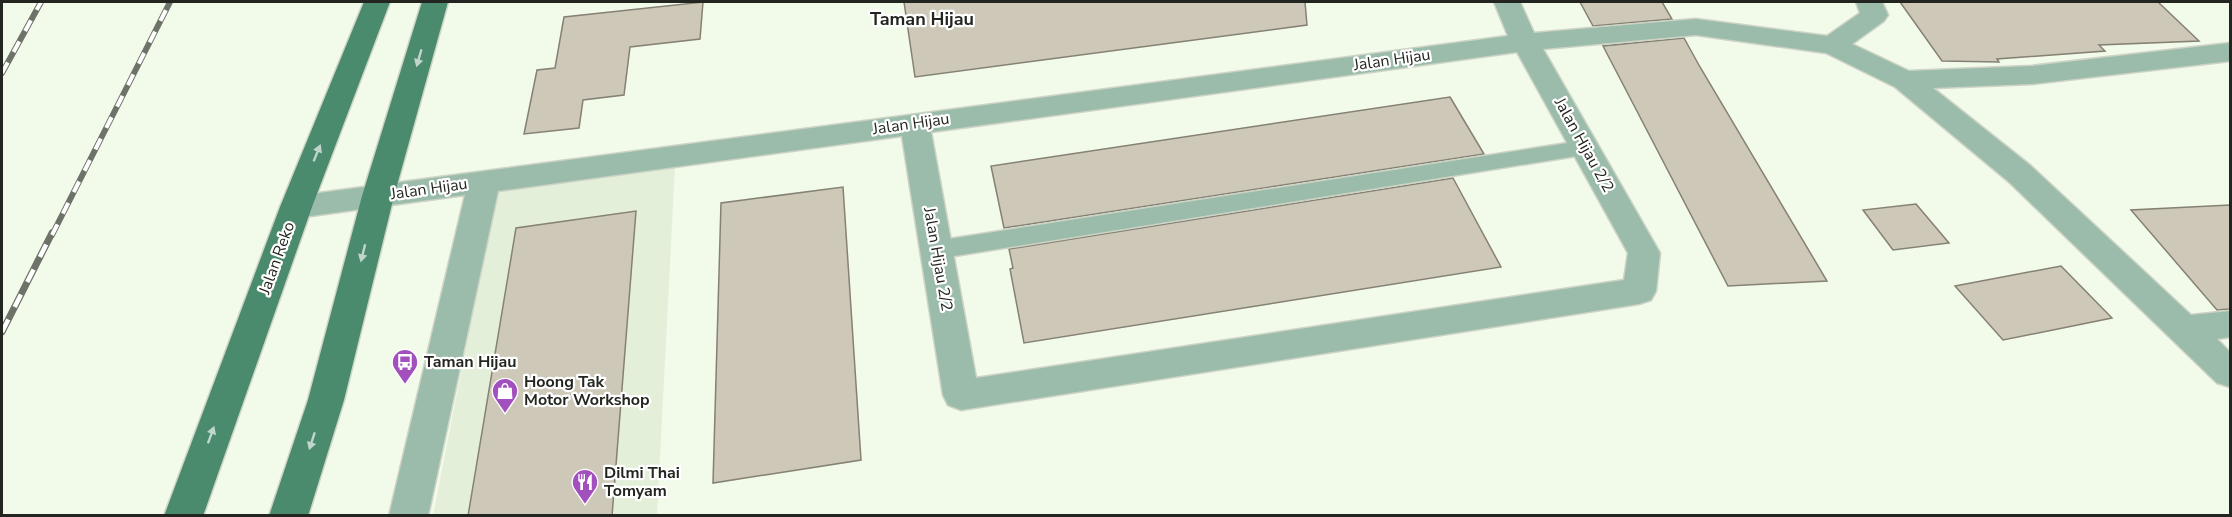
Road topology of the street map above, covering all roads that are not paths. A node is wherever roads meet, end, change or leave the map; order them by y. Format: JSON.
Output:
{"nodes":[{"id":1,"x":377,"y":2,"type":"edge"},
{"id":2,"x":435,"y":2,"type":"edge"},
{"id":3,"x":1508,"y":2,"type":"edge"},
{"id":4,"x":1869,"y":2,"type":"edge"},
{"id":5,"x":1526,"y":42,"type":"junction"},
{"id":6,"x":1832,"y":45,"type":"junction"},
{"id":7,"x":2230,"y":52,"type":"edge"},
{"id":8,"x":1905,"y":80,"type":"junction"},
{"id":9,"x":915,"y":124,"type":"junction"},
{"id":10,"x":1587,"y":148,"type":"junction"},
{"id":11,"x":484,"y":182,"type":"junction"},
{"id":12,"x":378,"y":196,"type":"junction"},
{"id":13,"x":296,"y":207,"type":"junction"},
{"id":14,"x":936,"y":250,"type":"junction"},
{"id":15,"x":2230,"y":324,"type":"edge"},
{"id":16,"x":2186,"y":329,"type":"junction"},
{"id":17,"x":2230,"y":373,"type":"edge"},
{"id":18,"x":183,"y":516,"type":"edge"},
{"id":19,"x":288,"y":516,"type":"edge"},
{"id":20,"x":408,"y":516,"type":"edge"}],
"edges":[{"from":13,"to":1,"type":"main road","name":"Jalan Reko","one_way":true},
{"from":2,"to":12,"type":"main road","one_way":true},
{"from":3,"to":5,"type":"street","name":"Jalan Hijau 2/2"},
{"from":4,"to":6,"type":"street"},
{"from":5,"to":6,"type":"street","name":"Jalan Hijau"},
{"from":5,"to":9,"type":"street","name":"Jalan Hijau"},
{"from":5,"to":10,"type":"street","name":"Jalan Hijau 2/2"},
{"from":6,"to":8,"type":"street","name":"Jalan Hijau"},
{"from":7,"to":8,"type":"street"},
{"from":8,"to":16,"type":"street"},
{"from":9,"to":11,"type":"street","name":"Jalan Hijau"},
{"from":9,"to":14,"type":"street","name":"Jalan Hijau 2/2"},
{"from":10,"to":14,"type":"lane"},
{"from":10,"to":14,"type":"street","name":"Jalan Hijau 2/2"},
{"from":11,"to":12,"type":"street","name":"Jalan Hijau"},
{"from":11,"to":20,"type":"street"},
{"from":12,"to":13,"type":"street","name":"Jalan Hijau"},
{"from":12,"to":19,"type":"main road","one_way":true},
{"from":18,"to":13,"type":"main road","name":"Jalan Reko","one_way":true},
{"from":15,"to":16,"type":"street"},
{"from":16,"to":17,"type":"street"}]}
